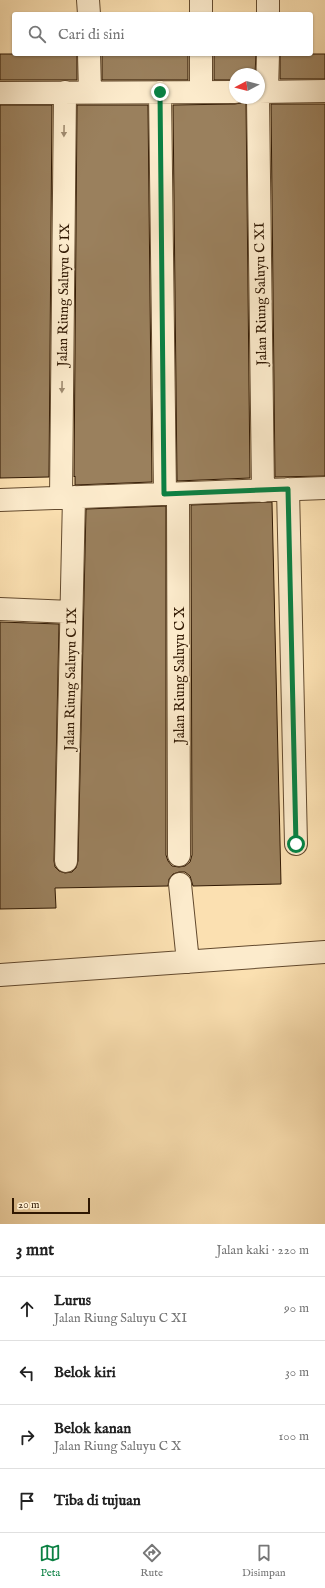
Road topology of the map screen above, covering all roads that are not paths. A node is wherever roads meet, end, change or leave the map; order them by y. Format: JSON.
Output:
{"nodes":[{"id":1,"x":88,"y":0,"type":"edge"},
{"id":2,"x":201,"y":0,"type":"edge"},
{"id":3,"x":268,"y":0,"type":"edge"},
{"id":4,"x":89,"y":12,"type":"edge"},
{"id":5,"x":201,"y":12,"type":"edge"},
{"id":6,"x":268,"y":12,"type":"edge"},
{"id":7,"x":89,"y":56,"type":"edge"},
{"id":8,"x":201,"y":56,"type":"edge"},
{"id":9,"x":268,"y":56,"type":"edge"},
{"id":10,"x":265,"y":71,"type":"edge"},
{"id":11,"x":325,"y":91,"type":"edge"},
{"id":12,"x":0,"y":92,"type":"edge"},
{"id":13,"x":65,"y":92,"type":"junction"},
{"id":14,"x":90,"y":92,"type":"junction"},
{"id":15,"x":160,"y":92,"type":"junction"},
{"id":16,"x":201,"y":92,"type":"junction"},
{"id":17,"x":229,"y":92,"type":"edge"},
{"id":18,"x":265,"y":94,"type":"edge"},
{"id":19,"x":261,"y":104,"type":"edge"},
{"id":20,"x":325,"y":488,"type":"edge"},
{"id":21,"x":288,"y":489,"type":"junction"},
{"id":22,"x":263,"y":491,"type":"junction"},
{"id":23,"x":171,"y":494,"type":"junction"},
{"id":24,"x":68,"y":498,"type":"junction"},
{"id":25,"x":0,"y":500,"type":"edge"},
{"id":26,"x":0,"y":609,"type":"edge"},
{"id":27,"x":71,"y":612,"type":"junction"},
{"id":28,"x":296,"y":844,"type":"dead end"},
{"id":29,"x":179,"y":856,"type":"dead end"},
{"id":30,"x":66,"y":861,"type":"dead end"},
{"id":31,"x":180,"y":884,"type":"dead end"},
{"id":32,"x":325,"y":952,"type":"edge"},
{"id":33,"x":188,"y":962,"type":"junction"},
{"id":34,"x":0,"y":975,"type":"edge"}],
"edges":[{"from":1,"to":4,"type":"street"},
{"from":2,"to":5,"type":"street"},
{"from":3,"to":6,"type":"street"},
{"from":7,"to":14,"type":"street"},
{"from":8,"to":16,"type":"street"},
{"from":9,"to":10,"type":"street","name":"Jalan Riung Saluyu C XI"},
{"from":11,"to":18,"type":"street"},
{"from":12,"to":13,"type":"street"},
{"from":13,"to":14,"type":"street"},
{"from":13,"to":24,"type":"street","name":"Jalan Riung Saluyu C IX","one_way":true},
{"from":14,"to":15,"type":"street"},
{"from":15,"to":16,"type":"street"},
{"from":15,"to":23,"type":"street","name":"Jalan Riung Saluyu C X"},
{"from":16,"to":17,"type":"street"},
{"from":19,"to":22,"type":"street","name":"Jalan Riung Saluyu C XI"},
{"from":20,"to":21,"type":"street"},
{"from":21,"to":22,"type":"street"},
{"from":21,"to":28,"type":"street"},
{"from":22,"to":23,"type":"street"},
{"from":23,"to":24,"type":"street"},
{"from":23,"to":29,"type":"street","name":"Jalan Riung Saluyu C X"},
{"from":24,"to":25,"type":"street"},
{"from":24,"to":27,"type":"street","name":"Jalan Riung Saluyu C IX"},
{"from":26,"to":27,"type":"street"},
{"from":27,"to":30,"type":"street","name":"Jalan Riung Saluyu C IX"},
{"from":31,"to":33,"type":"street"},
{"from":32,"to":33,"type":"street"},
{"from":33,"to":34,"type":"street"}]}
